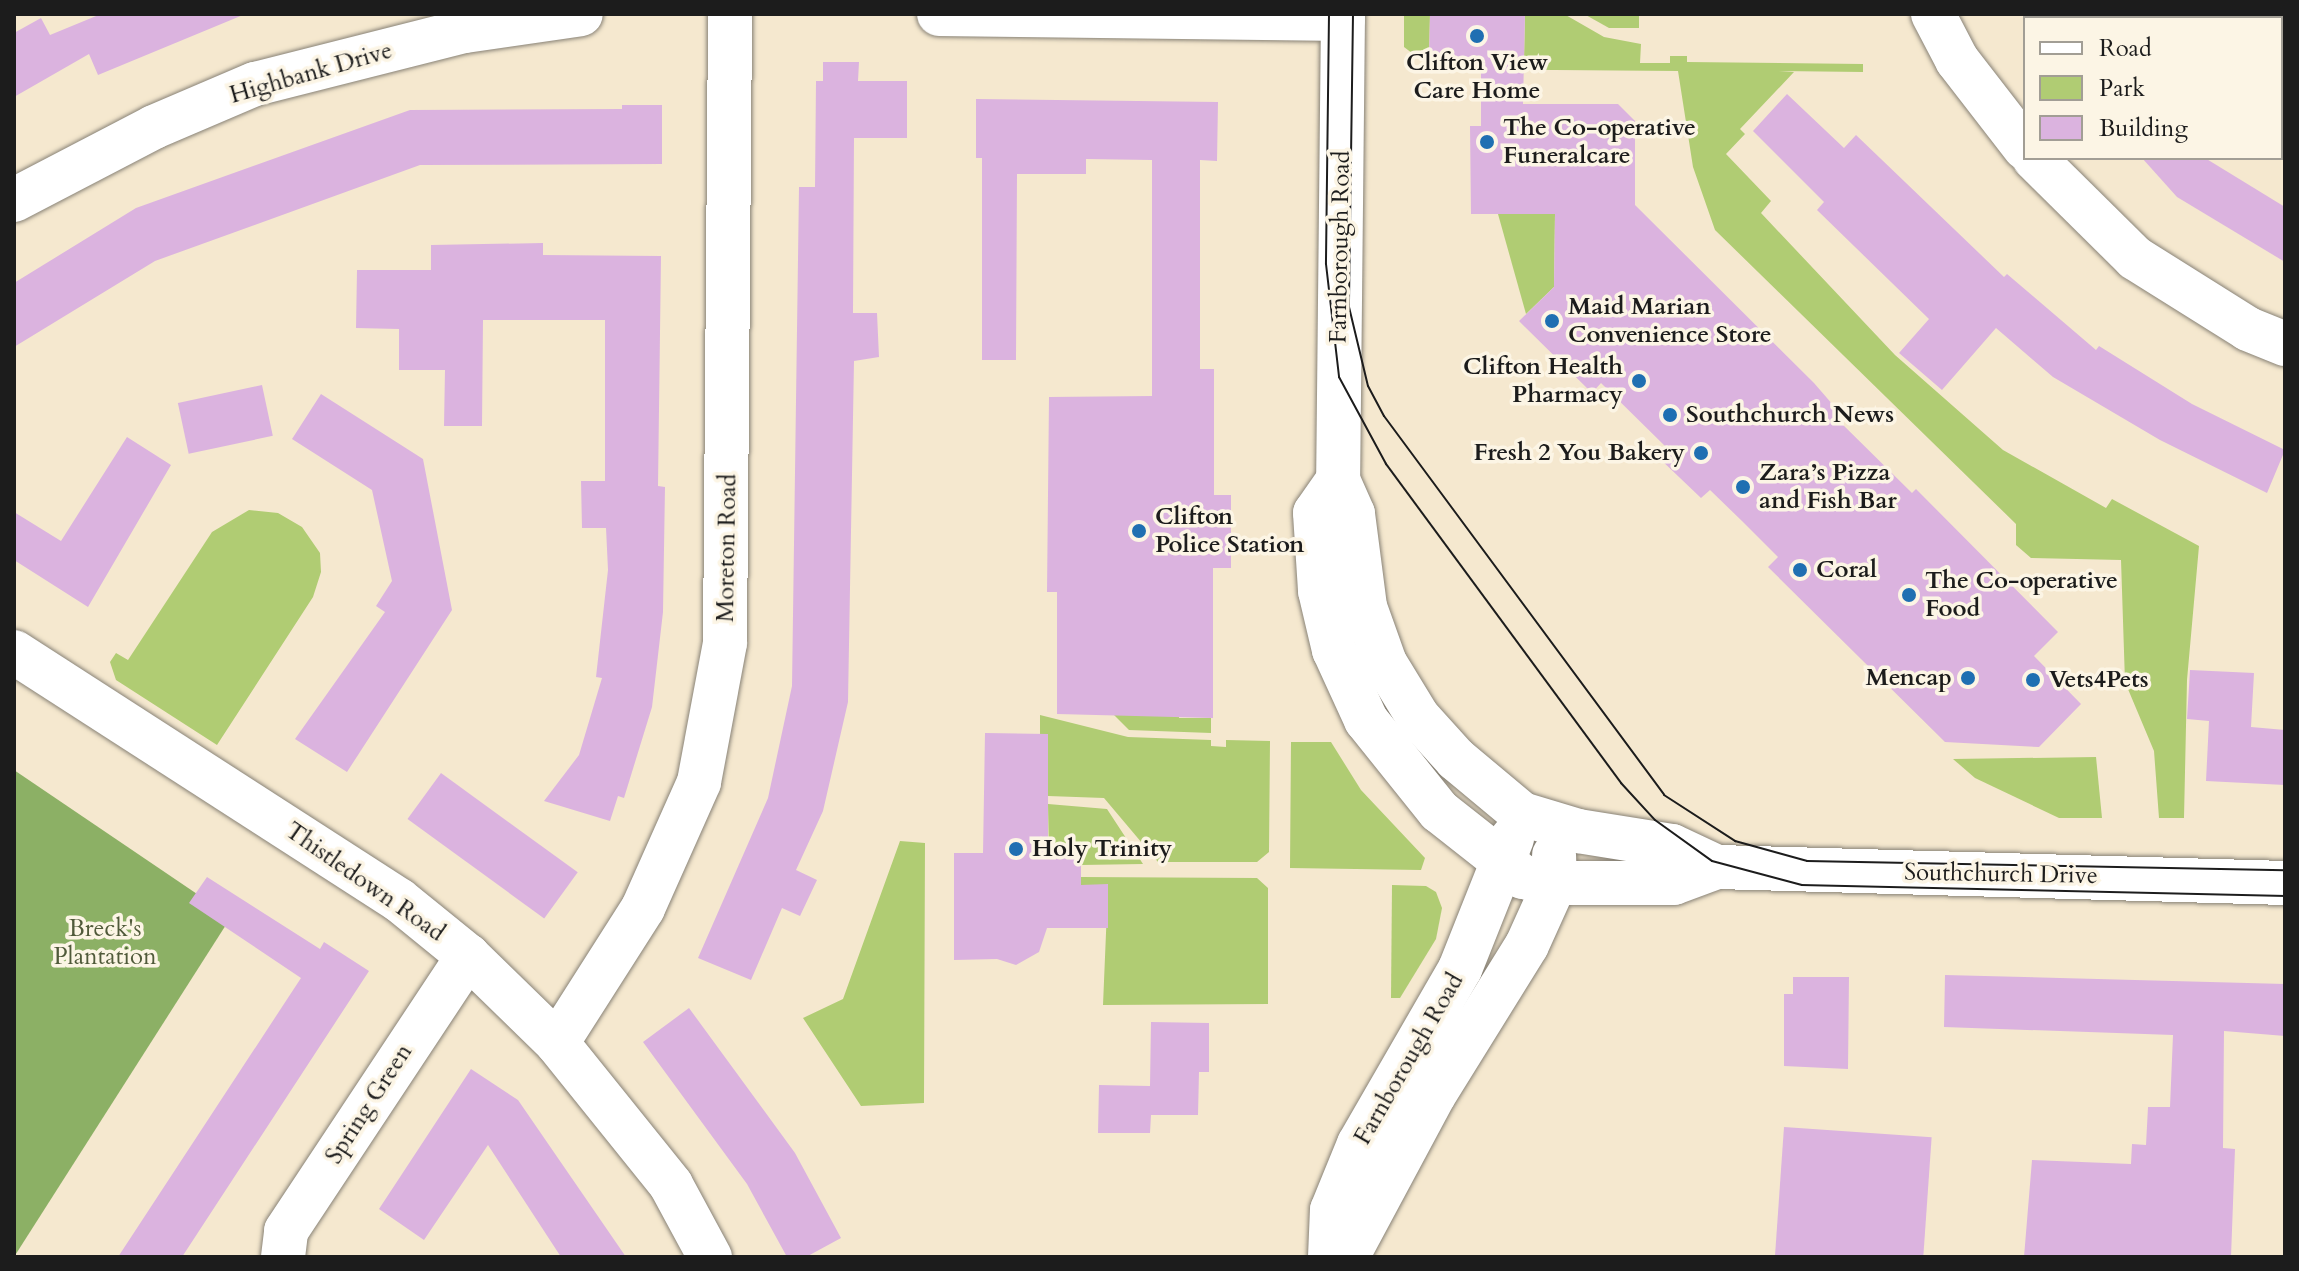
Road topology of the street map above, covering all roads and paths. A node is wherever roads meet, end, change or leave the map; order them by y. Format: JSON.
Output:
{"nodes":[{"id":1,"x":581,"y":14,"type":"edge"},
{"id":2,"x":730,"y":14,"type":"edge"},
{"id":3,"x":939,"y":14,"type":"edge"},
{"id":4,"x":1933,"y":14,"type":"edge"},
{"id":5,"x":1343,"y":16,"type":"edge"},
{"id":6,"x":462,"y":23,"type":"edge"},
{"id":7,"x":2023,"y":145,"type":"edge"},
{"id":8,"x":2036,"y":160,"type":"edge"},
{"id":9,"x":14,"y":200,"type":"edge"},
{"id":10,"x":2285,"y":344,"type":"edge"},
{"id":11,"x":1338,"y":480,"type":"junction"},
{"id":12,"x":14,"y":652,"type":"edge"},
{"id":13,"x":1538,"y":819,"type":"junction"},
{"id":14,"x":1625,"y":841,"type":"joint"},
{"id":15,"x":1502,"y":863,"type":"junction"},
{"id":16,"x":1717,"y":867,"type":"junction"},
{"id":17,"x":1555,"y":883,"type":"junction"},
{"id":18,"x":2285,"y":883,"type":"edge"},
{"id":19,"x":468,"y":956,"type":"junction"},
{"id":20,"x":557,"y":1043,"type":"junction"},
{"id":21,"x":283,"y":1257,"type":"edge"},
{"id":22,"x":710,"y":1257,"type":"edge"},
{"id":23,"x":1330,"y":1257,"type":"edge"},
{"id":24,"x":1347,"y":1257,"type":"edge"}],
"edges":[{"from":1,"to":6,"type":"street","name":"Highbank Drive"},
{"from":2,"to":20,"type":"street","name":"Moreton Road"},
{"from":3,"to":5,"type":"street"},
{"from":4,"to":7,"type":"street"},
{"from":5,"to":11,"type":"street","name":"Farnborough Road"},
{"from":6,"to":9,"type":"street","name":"Highbank Drive"},
{"from":8,"to":10,"type":"street"},
{"from":11,"to":13,"type":"street","name":"Farnborough Road"},
{"from":11,"to":15,"type":"street"},
{"from":12,"to":19,"type":"street","name":"Thistledown Road"},
{"from":13,"to":14,"type":"street","name":"Farnborough Road"},
{"from":13,"to":15,"type":"street","name":"Farnborough Road"},
{"from":13,"to":17,"type":"street","name":"Farnborough Road"},
{"from":14,"to":16,"type":"street","name":"Southchurch Drive"},
{"from":15,"to":17,"type":"street"},
{"from":15,"to":23,"type":"street","name":"Farnborough Road"},
{"from":16,"to":17,"type":"street","name":"Southchurch Drive"},
{"from":16,"to":18,"type":"street","name":"Southchurch Drive"},
{"from":17,"to":24,"type":"street","name":"Farnborough Road"},
{"from":19,"to":20,"type":"street","name":"Thistledown Road"},
{"from":19,"to":21,"type":"street","name":"Spring Green"},
{"from":20,"to":22,"type":"street","name":"Thistledown Road"}]}
